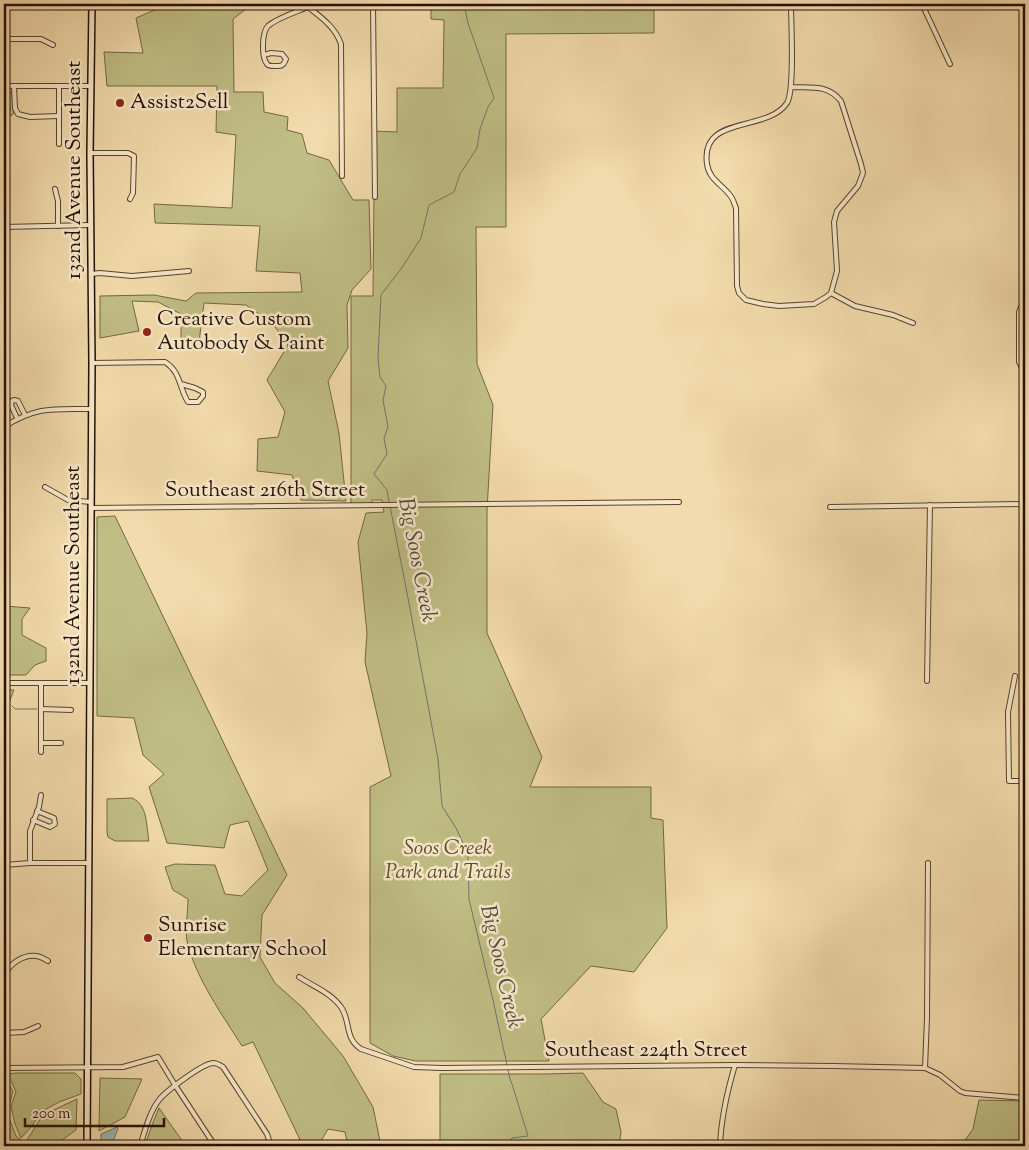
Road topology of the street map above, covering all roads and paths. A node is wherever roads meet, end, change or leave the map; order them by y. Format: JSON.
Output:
{"nodes":[{"id":1,"x":92,"y":4,"type":"edge"},
{"id":2,"x":373,"y":4,"type":"edge"},
{"id":3,"x":791,"y":4,"type":"edge"},
{"id":4,"x":922,"y":4,"type":"edge"},
{"id":5,"x":308,"y":5,"type":"edge"},
{"id":6,"x":4,"y":39,"type":"edge"},
{"id":7,"x":53,"y":45,"type":"dead end"},
{"id":8,"x":264,"y":55,"type":"junction"},
{"id":9,"x":950,"y":64,"type":"dead end"},
{"id":10,"x":4,"y":85,"type":"edge"},
{"id":11,"x":14,"y":86,"type":"junction"},
{"id":12,"x":59,"y":86,"type":"junction"},
{"id":13,"x":91,"y":86,"type":"junction"},
{"id":14,"x":792,"y":87,"type":"junction"},
{"id":15,"x":59,"y":116,"type":"junction"},
{"id":16,"x":59,"y":144,"type":"dead end"},
{"id":17,"x":90,"y":153,"type":"junction"},
{"id":18,"x":342,"y":176,"type":"dead end"},
{"id":19,"x":55,"y":189,"type":"dead end"},
{"id":20,"x":375,"y":197,"type":"dead end"},
{"id":21,"x":130,"y":198,"type":"dead end"},
{"id":22,"x":58,"y":226,"type":"junction"},
{"id":23,"x":90,"y":226,"type":"junction"},
{"id":24,"x":4,"y":227,"type":"edge"},
{"id":25,"x":189,"y":271,"type":"dead end"},
{"id":26,"x":91,"y":274,"type":"junction"},
{"id":27,"x":831,"y":293,"type":"junction"},
{"id":28,"x":1024,"y":302,"type":"edge"},
{"id":29,"x":913,"y":323,"type":"dead end"},
{"id":30,"x":1018,"y":362,"type":"junction"},
{"id":31,"x":1025,"y":362,"type":"edge"},
{"id":32,"x":92,"y":363,"type":"junction"},
{"id":33,"x":1025,"y":373,"type":"edge"},
{"id":34,"x":181,"y":384,"type":"junction"},
{"id":35,"x":92,"y":409,"type":"junction"},
{"id":36,"x":25,"y":415,"type":"junction"},
{"id":37,"x":17,"y":418,"type":"junction"},
{"id":38,"x":4,"y":427,"type":"edge"},
{"id":39,"x":45,"y":488,"type":"dead end"},
{"id":40,"x":679,"y":502,"type":"dead end"},
{"id":41,"x":930,"y":504,"type":"junction"},
{"id":42,"x":1025,"y":504,"type":"edge"},
{"id":43,"x":91,"y":505,"type":"junction"},
{"id":44,"x":830,"y":506,"type":"dead end"},
{"id":45,"x":1015,"y":676,"type":"dead end"},
{"id":46,"x":928,"y":681,"type":"dead end"},
{"id":47,"x":4,"y":683,"type":"edge"},
{"id":48,"x":41,"y":683,"type":"junction"},
{"id":49,"x":90,"y":683,"type":"junction"},
{"id":50,"x":41,"y":710,"type":"junction"},
{"id":51,"x":71,"y":710,"type":"dead end"},
{"id":52,"x":41,"y":743,"type":"junction"},
{"id":53,"x":61,"y":743,"type":"dead end"},
{"id":54,"x":41,"y":752,"type":"dead end"},
{"id":55,"x":1025,"y":781,"type":"edge"},
{"id":56,"x":41,"y":795,"type":"dead end"},
{"id":57,"x":38,"y":811,"type":"junction"},
{"id":58,"x":33,"y":820,"type":"junction"},
{"id":59,"x":30,"y":863,"type":"junction"},
{"id":60,"x":89,"y":863,"type":"junction"},
{"id":61,"x":928,"y":863,"type":"dead end"},
{"id":62,"x":4,"y":865,"type":"edge"},
{"id":63,"x":48,"y":961,"type":"dead end"},
{"id":64,"x":4,"y":965,"type":"edge"},
{"id":65,"x":9,"y":968,"type":"junction"},
{"id":66,"x":4,"y":976,"type":"edge"},
{"id":67,"x":299,"y":977,"type":"dead end"},
{"id":68,"x":38,"y":1026,"type":"dead end"},
{"id":69,"x":4,"y":1033,"type":"edge"},
{"id":70,"x":734,"y":1066,"type":"junction"},
{"id":71,"x":4,"y":1068,"type":"edge"},
{"id":72,"x":87,"y":1068,"type":"junction"},
{"id":73,"x":925,"y":1068,"type":"junction"},
{"id":74,"x":175,"y":1085,"type":"junction"},
{"id":75,"x":1025,"y":1098,"type":"edge"},
{"id":76,"x":87,"y":1146,"type":"edge"},
{"id":77,"x":140,"y":1146,"type":"edge"},
{"id":78,"x":214,"y":1146,"type":"edge"},
{"id":79,"x":271,"y":1146,"type":"edge"},
{"id":80,"x":720,"y":1146,"type":"edge"}],
"edges":[{"from":1,"to":13,"type":"main road","name":"132nd Avenue Southeast"},
{"from":2,"to":20,"type":"street"},
{"from":3,"to":14,"type":"street"},
{"from":4,"to":9,"type":"street"},
{"from":5,"to":8,"type":"street"},
{"from":5,"to":18,"type":"street"},
{"from":6,"to":7,"type":"street"},
{"from":8,"to":8,"type":"street"},
{"from":10,"to":11,"type":"street"},
{"from":11,"to":12,"type":"street"},
{"from":11,"to":15,"type":"street"},
{"from":12,"to":13,"type":"street"},
{"from":12,"to":15,"type":"street"},
{"from":13,"to":17,"type":"main road","name":"132nd Avenue Southeast"},
{"from":14,"to":27,"type":"street"},
{"from":14,"to":27,"type":"street"},
{"from":15,"to":16,"type":"street"},
{"from":17,"to":21,"type":"street"},
{"from":17,"to":23,"type":"main road","name":"132nd Avenue Southeast"},
{"from":19,"to":22,"type":"street"},
{"from":22,"to":23,"type":"street"},
{"from":22,"to":24,"type":"street"},
{"from":23,"to":26,"type":"main road","name":"132nd Avenue Southeast"},
{"from":25,"to":26,"type":"street"},
{"from":26,"to":32,"type":"main road","name":"132nd Avenue Southeast"},
{"from":27,"to":29,"type":"street"},
{"from":28,"to":30,"type":"street"},
{"from":30,"to":31,"type":"street"},
{"from":30,"to":33,"type":"street"},
{"from":32,"to":34,"type":"street"},
{"from":32,"to":35,"type":"main road","name":"132nd Avenue Southeast"},
{"from":34,"to":34,"type":"street"},
{"from":35,"to":36,"type":"street"},
{"from":35,"to":43,"type":"main road","name":"132nd Avenue Southeast"},
{"from":36,"to":37,"type":"street"},
{"from":36,"to":37,"type":"street"},
{"from":37,"to":38,"type":"street"},
{"from":39,"to":43,"type":"street","name":"Southeast 216th Street"},
{"from":40,"to":43,"type":"street","name":"Southeast 216th Street"},
{"from":41,"to":42,"type":"street"},
{"from":41,"to":44,"type":"street"},
{"from":41,"to":46,"type":"street"},
{"from":43,"to":49,"type":"main road","name":"132nd Avenue Southeast"},
{"from":45,"to":55,"type":"street"},
{"from":47,"to":48,"type":"street"},
{"from":48,"to":49,"type":"street"},
{"from":48,"to":50,"type":"street"},
{"from":49,"to":60,"type":"main road","name":"132nd Avenue Southeast"},
{"from":50,"to":51,"type":"street"},
{"from":50,"to":52,"type":"street"},
{"from":52,"to":53,"type":"street"},
{"from":52,"to":54,"type":"street"},
{"from":56,"to":57,"type":"street"},
{"from":57,"to":58,"type":"street"},
{"from":57,"to":58,"type":"street"},
{"from":58,"to":59,"type":"street"},
{"from":59,"to":60,"type":"street"},
{"from":59,"to":62,"type":"street"},
{"from":60,"to":72,"type":"main road","name":"132nd Avenue Southeast"},
{"from":61,"to":73,"type":"street"},
{"from":63,"to":65,"type":"street"},
{"from":64,"to":65,"type":"street"},
{"from":65,"to":66,"type":"street"},
{"from":67,"to":70,"type":"street","name":"Southeast 224th Street"},
{"from":68,"to":69,"type":"street"},
{"from":70,"to":73,"type":"street","name":"Southeast 224th Street"},
{"from":70,"to":80,"type":"street"},
{"from":71,"to":72,"type":"street"},
{"from":72,"to":74,"type":"street"},
{"from":72,"to":76,"type":"main road","name":"132nd Avenue Southeast"},
{"from":73,"to":75,"type":"street","name":"Southeast 224th Street"},
{"from":74,"to":77,"type":"street"},
{"from":74,"to":78,"type":"street"},
{"from":74,"to":79,"type":"street"}]}
